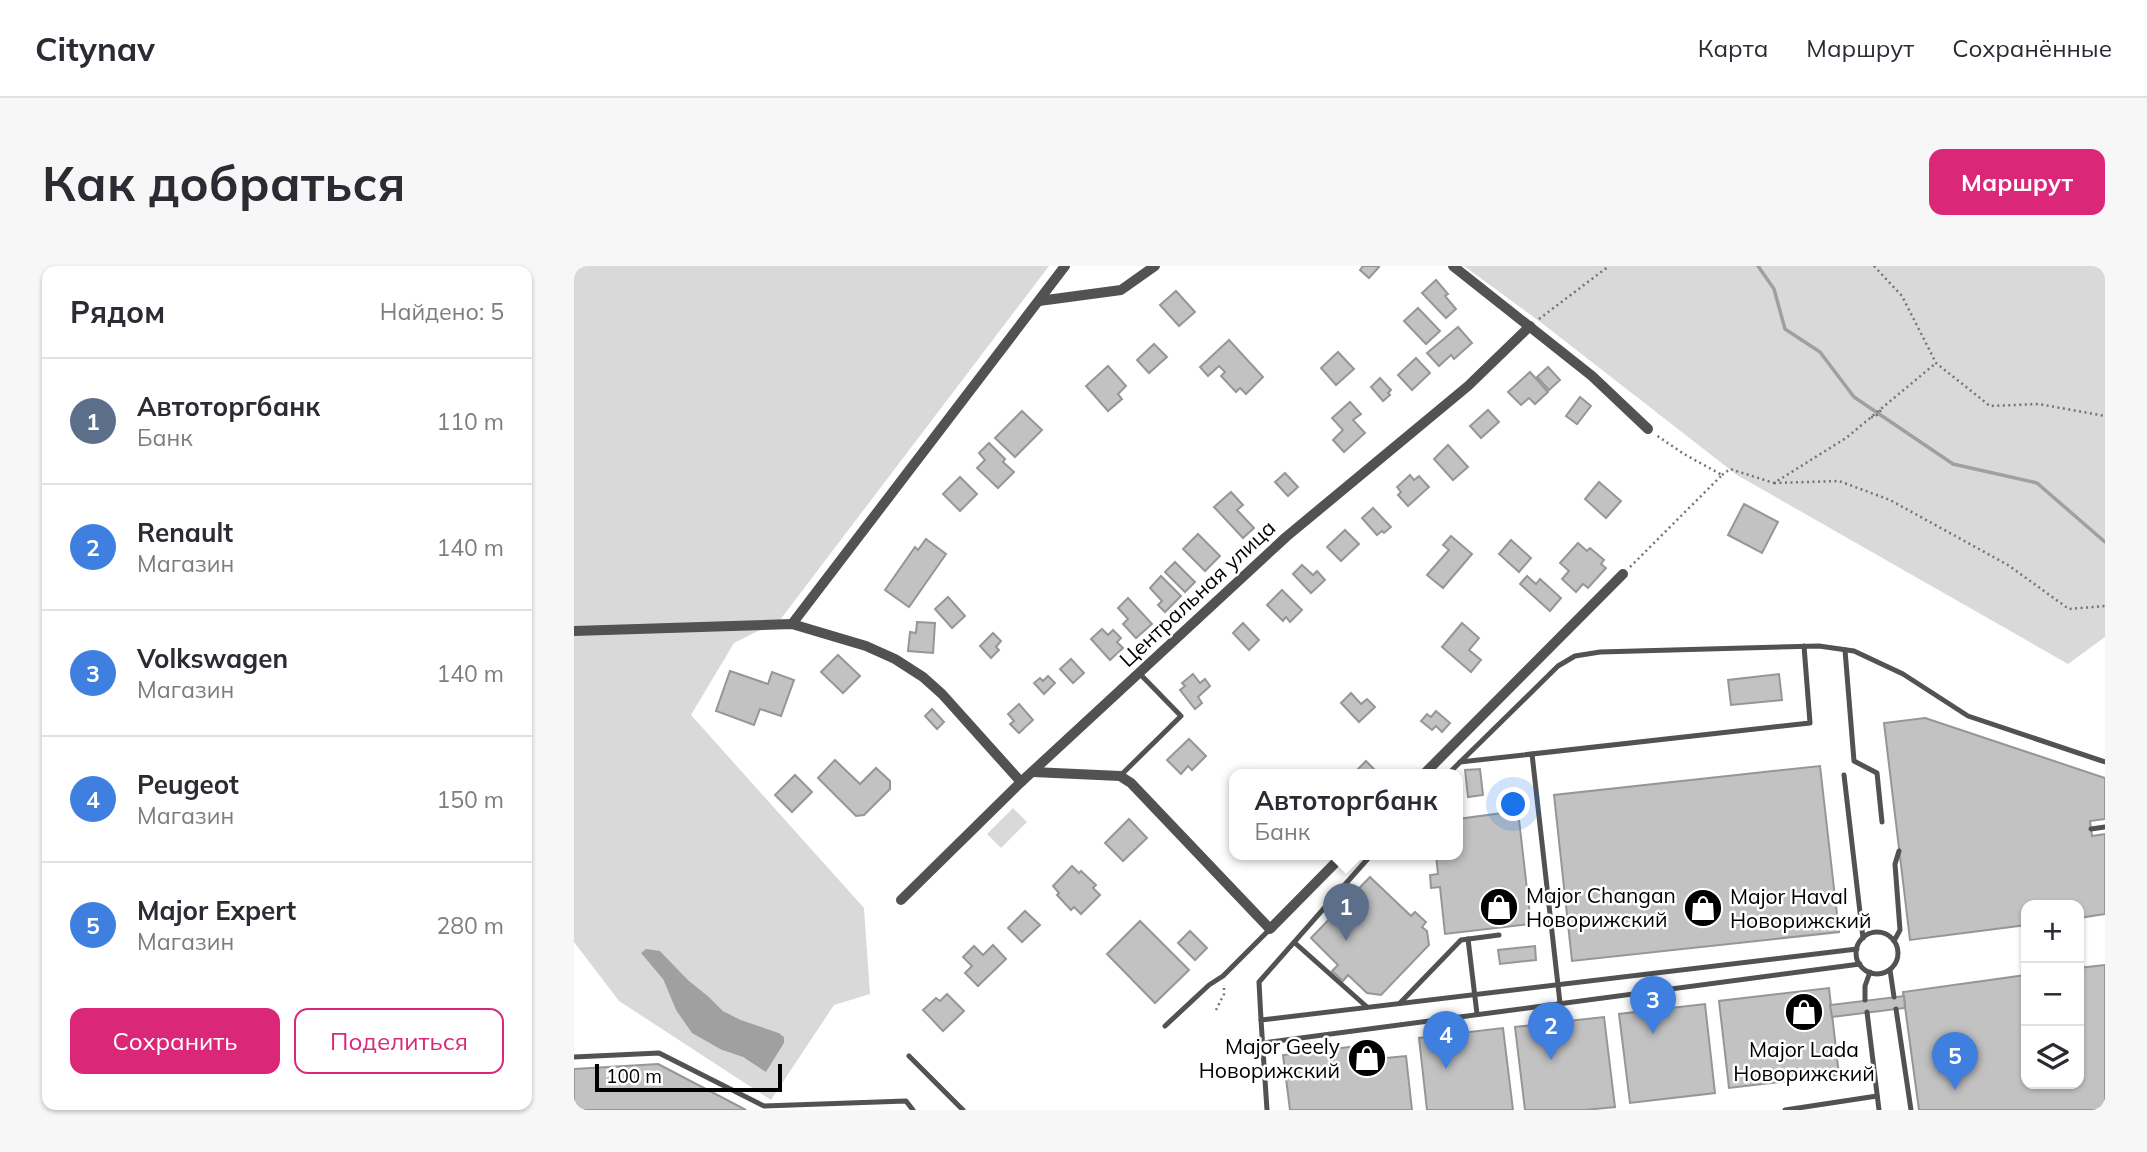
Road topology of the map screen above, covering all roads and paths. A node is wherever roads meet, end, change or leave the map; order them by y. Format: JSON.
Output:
{"nodes":[{"id":1,"x":1065,"y":266,"type":"edge"},
{"id":2,"x":1155,"y":266,"type":"edge"},
{"id":3,"x":1453,"y":266,"type":"edge"},
{"id":4,"x":1609,"y":266,"type":"edge"},
{"id":5,"x":1874,"y":266,"type":"edge"},
{"id":6,"x":1040,"y":301,"type":"junction"},
{"id":7,"x":1530,"y":326,"type":"junction"},
{"id":8,"x":1936,"y":363,"type":"junction"},
{"id":9,"x":2105,"y":416,"type":"edge"},
{"id":10,"x":1648,"y":429,"type":"joint"},
{"id":11,"x":1722,"y":475,"type":"junction"},
{"id":12,"x":1774,"y":483,"type":"junction"},
{"id":13,"x":1623,"y":574,"type":"joint"},
{"id":14,"x":2105,"y":606,"type":"edge"},
{"id":15,"x":792,"y":624,"type":"junction"},
{"id":16,"x":574,"y":631,"type":"edge"},
{"id":17,"x":1804,"y":646,"type":"junction"},
{"id":18,"x":1845,"y":650,"type":"junction"},
{"id":19,"x":1139,"y":673,"type":"junction"},
{"id":20,"x":1532,"y":754,"type":"junction"},
{"id":21,"x":1461,"y":762,"type":"junction"},
{"id":22,"x":2105,"y":762,"type":"edge"},
{"id":23,"x":1429,"y":769,"type":"edge"},
{"id":24,"x":1453,"y":769,"type":"edge"},
{"id":25,"x":1033,"y":772,"type":"junction"},
{"id":26,"x":1844,"y":775,"type":"dead end"},
{"id":27,"x":1120,"y":776,"type":"junction"},
{"id":28,"x":1021,"y":782,"type":"junction"},
{"id":29,"x":1882,"y":822,"type":"dead end"},
{"id":30,"x":2105,"y":827,"type":"edge"},
{"id":31,"x":2091,"y":829,"type":"dead end"},
{"id":32,"x":1899,"y":851,"type":"dead end"},
{"id":33,"x":1338,"y":860,"type":"edge"},
{"id":34,"x":1367,"y":860,"type":"edge"},
{"id":35,"x":901,"y":900,"type":"dead end"},
{"id":36,"x":1270,"y":929,"type":"junction"},
{"id":37,"x":1499,"y":935,"type":"dead end"},
{"id":38,"x":1863,"y":938,"type":"junction"},
{"id":39,"x":1468,"y":939,"type":"junction"},
{"id":40,"x":1894,"y":941,"type":"junction"},
{"id":41,"x":1295,"y":943,"type":"junction"},
{"id":42,"x":1857,"y":948,"type":"junction"},
{"id":43,"x":1860,"y":964,"type":"junction"},
{"id":44,"x":1890,"y":970,"type":"junction"},
{"id":45,"x":1870,"y":972,"type":"junction"},
{"id":46,"x":1223,"y":976,"type":"junction"},
{"id":47,"x":1558,"y":984,"type":"junction"},
{"id":48,"x":1475,"y":994,"type":"junction"},
{"id":49,"x":1894,"y":997,"type":"dead end"},
{"id":50,"x":1866,"y":1000,"type":"dead end"},
{"id":51,"x":1400,"y":1003,"type":"junction"},
{"id":52,"x":1560,"y":1003,"type":"junction"},
{"id":53,"x":1367,"y":1007,"type":"junction"},
{"id":54,"x":1896,"y":1009,"type":"dead end"},
{"id":55,"x":1216,"y":1010,"type":"dead end"},
{"id":56,"x":1867,"y":1012,"type":"dead end"},
{"id":57,"x":1477,"y":1014,"type":"junction"},
{"id":58,"x":1261,"y":1020,"type":"junction"},
{"id":59,"x":1165,"y":1026,"type":"dead end"},
{"id":60,"x":1263,"y":1043,"type":"junction"},
{"id":61,"x":909,"y":1056,"type":"dead end"},
{"id":62,"x":574,"y":1057,"type":"edge"},
{"id":63,"x":1877,"y":1096,"type":"junction"},
{"id":64,"x":914,"y":1110,"type":"edge"},
{"id":65,"x":963,"y":1110,"type":"edge"},
{"id":66,"x":1267,"y":1110,"type":"edge"},
{"id":67,"x":1785,"y":1110,"type":"edge"},
{"id":68,"x":1879,"y":1110,"type":"edge"},
{"id":69,"x":1911,"y":1110,"type":"edge"}],
"edges":[{"from":1,"to":6,"type":"street"},
{"from":2,"to":6,"type":"street"},
{"from":3,"to":7,"type":"street"},
{"from":4,"to":7,"type":"path"},
{"from":5,"to":8,"type":"path"},
{"from":6,"to":15,"type":"street"},
{"from":7,"to":10,"type":"street"},
{"from":7,"to":19,"type":"street","name":"Центральная улица"},
{"from":8,"to":9,"type":"path"},
{"from":8,"to":12,"type":"path"},
{"from":10,"to":11,"type":"path"},
{"from":11,"to":12,"type":"path"},
{"from":11,"to":13,"type":"path"},
{"from":12,"to":14,"type":"path"},
{"from":13,"to":23,"type":"street"},
{"from":15,"to":16,"type":"street"},
{"from":15,"to":28,"type":"street"},
{"from":17,"to":18,"type":"lane"},
{"from":17,"to":20,"type":"lane"},
{"from":17,"to":21,"type":"lane"},
{"from":18,"to":22,"type":"lane"},
{"from":18,"to":29,"type":"lane"},
{"from":19,"to":25,"type":"street","name":"Центральная улица"},
{"from":19,"to":27,"type":"lane"},
{"from":20,"to":21,"type":"lane"},
{"from":20,"to":47,"type":"lane"},
{"from":21,"to":24,"type":"lane"},
{"from":25,"to":27,"type":"street"},
{"from":25,"to":28,"type":"street","name":"Центральная улица"},
{"from":26,"to":38,"type":"lane"},
{"from":27,"to":36,"type":"street"},
{"from":28,"to":35,"type":"street","name":"Центральная улица"},
{"from":30,"to":31,"type":"lane"},
{"from":32,"to":40,"type":"lane"},
{"from":33,"to":36,"type":"street"},
{"from":34,"to":41,"type":"lane"},
{"from":36,"to":46,"type":"lane"},
{"from":37,"to":39,"type":"lane"},
{"from":38,"to":40,"type":"lane"},
{"from":38,"to":42,"type":"lane"},
{"from":39,"to":48,"type":"lane"},
{"from":39,"to":51,"type":"lane"},
{"from":40,"to":44,"type":"lane"},
{"from":41,"to":53,"type":"lane"},
{"from":41,"to":58,"type":"lane"},
{"from":42,"to":43,"type":"lane"},
{"from":42,"to":47,"type":"lane"},
{"from":43,"to":45,"type":"lane"},
{"from":43,"to":52,"type":"lane"},
{"from":44,"to":45,"type":"lane"},
{"from":44,"to":49,"type":"lane"},
{"from":45,"to":50,"type":"lane"},
{"from":46,"to":55,"type":"path"},
{"from":46,"to":59,"type":"lane"},
{"from":47,"to":48,"type":"lane"},
{"from":47,"to":52,"type":"lane"},
{"from":48,"to":51,"type":"lane"},
{"from":48,"to":57,"type":"lane"},
{"from":51,"to":53,"type":"lane"},
{"from":52,"to":57,"type":"lane"},
{"from":53,"to":58,"type":"lane"},
{"from":54,"to":69,"type":"lane"},
{"from":56,"to":63,"type":"lane"},
{"from":57,"to":60,"type":"lane"},
{"from":58,"to":60,"type":"lane"},
{"from":60,"to":66,"type":"lane"},
{"from":61,"to":65,"type":"lane"},
{"from":62,"to":64,"type":"lane"},
{"from":63,"to":67,"type":"lane"},
{"from":63,"to":68,"type":"lane"}]}
